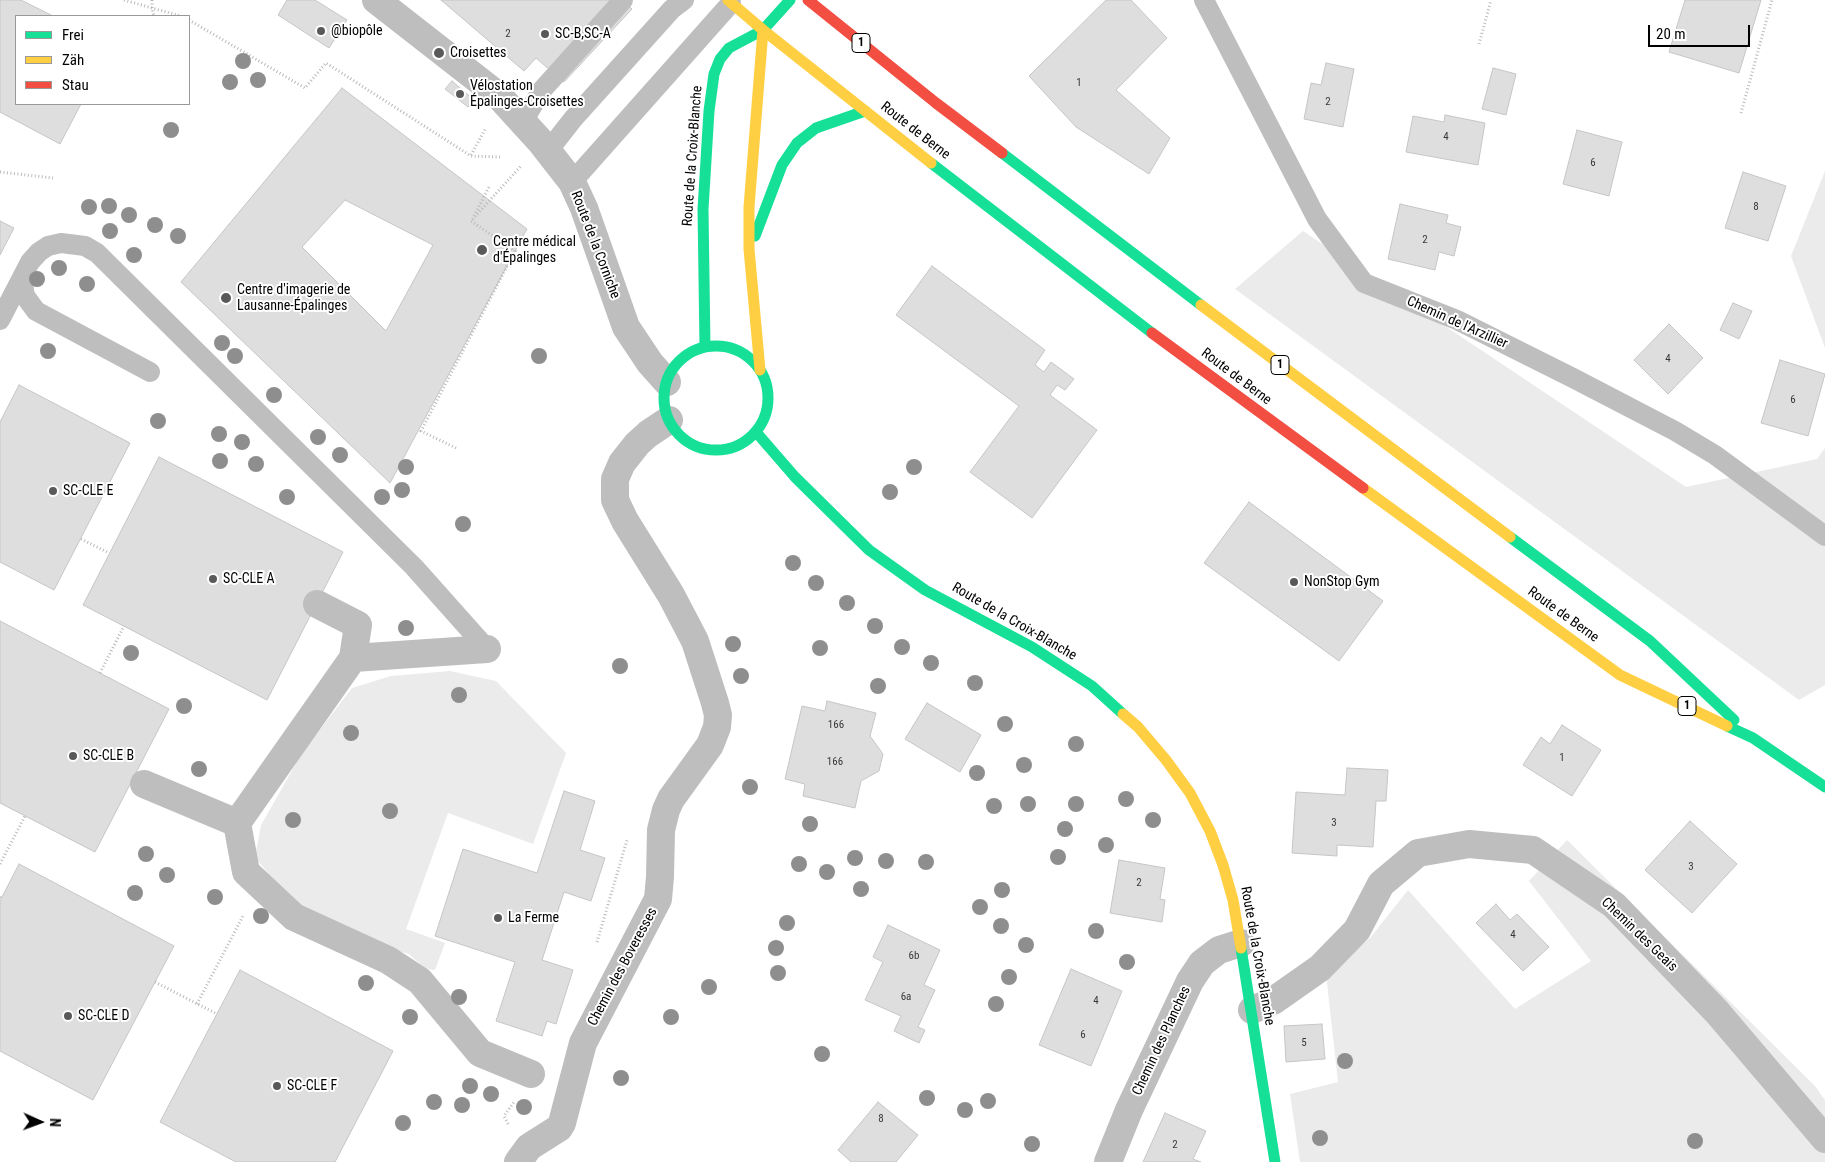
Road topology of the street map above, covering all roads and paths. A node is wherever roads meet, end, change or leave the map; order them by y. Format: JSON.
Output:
{"nodes":[{"id":1,"x":124,"y":0,"type":"edge"},
{"id":2,"x":152,"y":0,"type":"edge"},
{"id":3,"x":376,"y":0,"type":"edge"},
{"id":4,"x":623,"y":0,"type":"edge"},
{"id":5,"x":684,"y":0,"type":"edge"},
{"id":6,"x":790,"y":0,"type":"edge"},
{"id":7,"x":808,"y":0,"type":"edge"},
{"id":8,"x":1204,"y":0,"type":"edge"},
{"id":9,"x":1491,"y":0,"type":"edge"},
{"id":10,"x":1772,"y":0,"type":"edge"},
{"id":11,"x":731,"y":1,"type":"edge"},
{"id":12,"x":152,"y":8,"type":"junction"},
{"id":13,"x":154,"y":15,"type":"edge"},
{"id":14,"x":178,"y":15,"type":"edge"},
{"id":15,"x":190,"y":21,"type":"edge"},
{"id":16,"x":763,"y":30,"type":"junction"},
{"id":17,"x":1479,"y":44,"type":"dead end"},
{"id":18,"x":865,"y":112,"type":"junction"},
{"id":19,"x":1741,"y":113,"type":"dead end"},
{"id":20,"x":488,"y":123,"type":"dead end"},
{"id":21,"x":522,"y":123,"type":"junction"},
{"id":22,"x":548,"y":151,"type":"junction"},
{"id":23,"x":471,"y":156,"type":"junction"},
{"id":24,"x":500,"y":157,"type":"dead end"},
{"id":25,"x":522,"y":165,"type":"dead end"},
{"id":26,"x":0,"y":172,"type":"edge"},
{"id":27,"x":53,"y":178,"type":"dead end"},
{"id":28,"x":572,"y":182,"type":"junction"},
{"id":29,"x":489,"y":187,"type":"dead end"},
{"id":30,"x":471,"y":221,"type":"junction"},
{"id":31,"x":749,"y":248,"type":"junction"},
{"id":32,"x":22,"y":278,"type":"junction"},
{"id":33,"x":0,"y":320,"type":"edge"},
{"id":34,"x":705,"y":347,"type":"junction"},
{"id":35,"x":760,"y":370,"type":"junction"},
{"id":36,"x":150,"y":372,"type":"dead end"},
{"id":37,"x":667,"y":382,"type":"junction"},
{"id":38,"x":669,"y":420,"type":"junction"},
{"id":39,"x":756,"y":432,"type":"junction"},
{"id":40,"x":456,"y":448,"type":"dead end"},
{"id":41,"x":1825,"y":536,"type":"edge"},
{"id":42,"x":81,"y":538,"type":"dead end"},
{"id":43,"x":109,"y":553,"type":"dead end"},
{"id":44,"x":317,"y":604,"type":"dead end"},
{"id":45,"x":124,"y":626,"type":"dead end"},
{"id":46,"x":487,"y":649,"type":"joint"},
{"id":47,"x":353,"y":658,"type":"junction"},
{"id":48,"x":100,"y":673,"type":"dead end"},
{"id":49,"x":1753,"y":738,"type":"junction"},
{"id":50,"x":144,"y":784,"type":"dead end"},
{"id":51,"x":1825,"y":787,"type":"edge"},
{"id":52,"x":25,"y":816,"type":"dead end"},
{"id":53,"x":237,"y":823,"type":"junction"},
{"id":54,"x":629,"y":831,"type":"dead end"},
{"id":55,"x":0,"y":864,"type":"edge"},
{"id":56,"x":259,"y":884,"type":"junction"},
{"id":57,"x":1241,"y":944,"type":"junction"},
{"id":58,"x":596,"y":947,"type":"dead end"},
{"id":59,"x":155,"y":982,"type":"dead end"},
{"id":60,"x":197,"y":1004,"type":"junction"},
{"id":61,"x":1252,"y":1010,"type":"junction"},
{"id":62,"x":217,"y":1014,"type":"dead end"},
{"id":63,"x":531,"y":1074,"type":"joint"},
{"id":64,"x":1825,"y":1139,"type":"edge"},
{"id":65,"x":523,"y":1155,"type":"edge"},
{"id":66,"x":1108,"y":1162,"type":"edge"},
{"id":67,"x":1275,"y":1162,"type":"edge"}],
"edges":[{"from":1,"to":12,"type":"path"},
{"from":2,"to":12,"type":"path"},
{"from":3,"to":21,"type":"street","name":"Route de la Corniche"},
{"from":4,"to":21,"type":"lane"},
{"from":5,"to":22,"type":"lane"},
{"from":6,"to":16,"type":"main road"},
{"from":7,"to":49,"type":"main road","name":"Route de Berne","number":"1"},
{"from":8,"to":41,"type":"lane","name":"Chemin de l'Arzillier"},
{"from":9,"to":17,"type":"path"},
{"from":10,"to":19,"type":"path"},
{"from":11,"to":16,"type":"main road","name":"Route de Berne","number":"1"},
{"from":11,"to":28,"type":"lane"},
{"from":12,"to":13,"type":"path"},
{"from":12,"to":14,"type":"path"},
{"from":15,"to":23,"type":"path"},
{"from":16,"to":18,"type":"main road","name":"Route de Berne","number":"1"},
{"from":16,"to":31,"type":"main road"},
{"from":16,"to":34,"type":"main road","name":"Route de la Croix-Blanche"},
{"from":18,"to":31,"type":"main road"},
{"from":18,"to":49,"type":"main road","name":"Route de Berne","number":"1"},
{"from":20,"to":23,"type":"path"},
{"from":21,"to":22,"type":"street","name":"Route de la Corniche"},
{"from":22,"to":28,"type":"street","name":"Route de la Corniche"},
{"from":23,"to":24,"type":"path"},
{"from":25,"to":30,"type":"path"},
{"from":26,"to":27,"type":"path"},
{"from":28,"to":37,"type":"street","name":"Route de la Corniche"},
{"from":29,"to":30,"type":"path"},
{"from":30,"to":40,"type":"path"},
{"from":31,"to":35,"type":"main road"},
{"from":32,"to":33,"type":"lane"},
{"from":32,"to":36,"type":"lane"},
{"from":32,"to":46,"type":"lane"},
{"from":34,"to":35,"type":"main road"},
{"from":34,"to":37,"type":"main road"},
{"from":35,"to":39,"type":"main road"},
{"from":37,"to":38,"type":"main road"},
{"from":38,"to":39,"type":"main road"},
{"from":38,"to":65,"type":"street","name":"Chemin des Boveresses"},
{"from":39,"to":57,"type":"main road","name":"Route de la Croix-Blanche"},
{"from":42,"to":43,"type":"path"},
{"from":44,"to":47,"type":"street"},
{"from":45,"to":48,"type":"path"},
{"from":46,"to":47,"type":"street"},
{"from":47,"to":53,"type":"street"},
{"from":49,"to":51,"type":"main road","name":"Route de Berne","number":"1"},
{"from":50,"to":53,"type":"street"},
{"from":52,"to":55,"type":"path"},
{"from":53,"to":56,"type":"street"},
{"from":54,"to":58,"type":"path"},
{"from":56,"to":60,"type":"path"},
{"from":56,"to":63,"type":"street"},
{"from":57,"to":61,"type":"main road","name":"Route de la Croix-Blanche"},
{"from":57,"to":66,"type":"street","name":"Chemin des Planches"},
{"from":59,"to":60,"type":"path"},
{"from":60,"to":62,"type":"path"},
{"from":61,"to":64,"type":"street","name":"Chemin des Geais"},
{"from":61,"to":67,"type":"main road","name":"Route de la Croix-Blanche"},
{"from":63,"to":65,"type":"path"}]}
